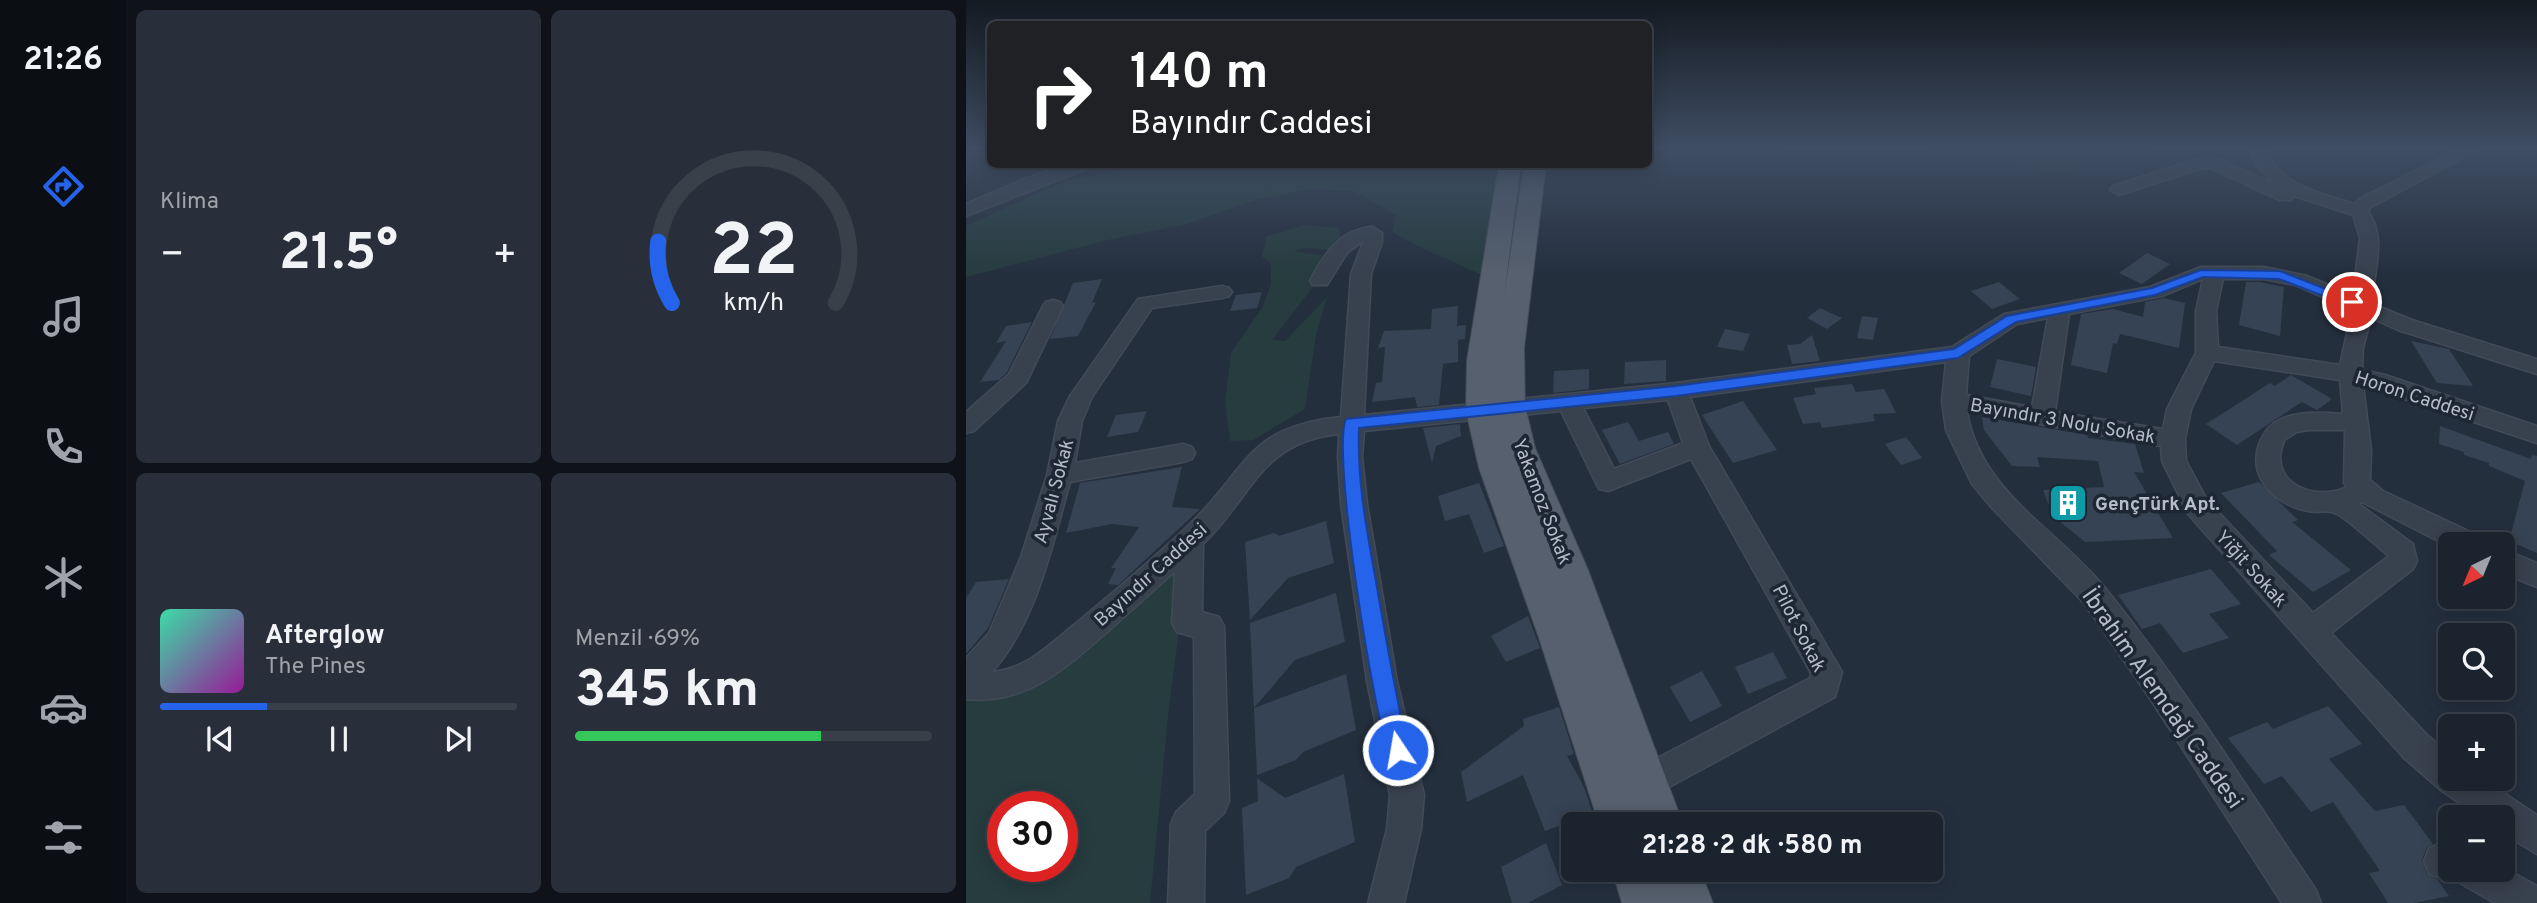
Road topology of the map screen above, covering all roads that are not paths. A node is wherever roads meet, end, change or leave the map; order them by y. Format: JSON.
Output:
{"nodes":[{"id":1,"x":1007,"y":191,"type":"edge"},
{"id":2,"x":1506,"y":191,"type":"edge"},
{"id":3,"x":1534,"y":191,"type":"edge"},
{"id":4,"x":2274,"y":191,"type":"edge"},
{"id":5,"x":2299,"y":191,"type":"edge"},
{"id":6,"x":2388,"y":191,"type":"edge"},
{"id":7,"x":971,"y":204,"type":"edge"},
{"id":8,"x":2362,"y":215,"type":"junction"},
{"id":9,"x":2214,"y":273,"type":"junction"},
{"id":10,"x":1320,"y":281,"type":"dead end"},
{"id":11,"x":1222,"y":292,"type":"dead end"},
{"id":12,"x":1053,"y":306,"type":"dead end"},
{"id":13,"x":2363,"y":307,"type":"junction"},
{"id":14,"x":2060,"y":308,"type":"junction"},
{"id":15,"x":1958,"y":353,"type":"junction"},
{"id":16,"x":2207,"y":353,"type":"junction"},
{"id":17,"x":2537,"y":367,"type":"edge"},
{"id":18,"x":2350,"y":374,"type":"junction"},
{"id":19,"x":1676,"y":391,"type":"junction"},
{"id":20,"x":1954,"y":401,"type":"junction"},
{"id":21,"x":1568,"y":402,"type":"junction"},
{"id":22,"x":1495,"y":409,"type":"junction"},
{"id":23,"x":2042,"y":418,"type":"junction"},
{"id":24,"x":1352,"y":423,"type":"junction"},
{"id":25,"x":2357,"y":423,"type":"junction"},
{"id":26,"x":966,"y":425,"type":"edge"},
{"id":27,"x":2537,"y":435,"type":"edge"},
{"id":28,"x":2173,"y":439,"type":"junction"},
{"id":29,"x":1698,"y":447,"type":"junction"},
{"id":30,"x":1184,"y":453,"type":"dead end"},
{"id":31,"x":1060,"y":475,"type":"junction"},
{"id":32,"x":2365,"y":490,"type":"junction"},
{"id":33,"x":2339,"y":502,"type":"junction"},
{"id":34,"x":2444,"y":532,"type":"edge"},
{"id":35,"x":1190,"y":540,"type":"junction"},
{"id":36,"x":2515,"y":566,"type":"edge"},
{"id":37,"x":2537,"y":576,"type":"edge"},
{"id":38,"x":2310,"y":632,"type":"junction"},
{"id":39,"x":966,"y":680,"type":"edge"},
{"id":40,"x":966,"y":685,"type":"edge"},
{"id":41,"x":2438,"y":765,"type":"edge"},
{"id":42,"x":1645,"y":783,"type":"junction"},
{"id":43,"x":2471,"y":791,"type":"edge"},
{"id":44,"x":1617,"y":812,"type":"edge"},
{"id":45,"x":1656,"y":812,"type":"edge"},
{"id":46,"x":2537,"y":836,"type":"edge"},
{"id":47,"x":1639,"y":882,"type":"edge"},
{"id":48,"x":1681,"y":882,"type":"edge"},
{"id":49,"x":2490,"y":882,"type":"edge"},
{"id":50,"x":1384,"y":902,"type":"edge"},
{"id":51,"x":1186,"y":903,"type":"edge"},
{"id":52,"x":1646,"y":903,"type":"edge"},
{"id":53,"x":1689,"y":903,"type":"edge"},
{"id":54,"x":2303,"y":903,"type":"edge"},
{"id":55,"x":2531,"y":903,"type":"edge"}],
"edges":[{"from":1,"to":7,"type":"street"},
{"from":2,"to":22,"type":"main road","name":"Yakamoz Sokak"},
{"from":3,"to":22,"type":"main road","name":"Yakamoz Sokak"},
{"from":4,"to":8,"type":"street"},
{"from":5,"to":8,"type":"street"},
{"from":6,"to":8,"type":"street"},
{"from":8,"to":13,"type":"street"},
{"from":9,"to":13,"type":"street","name":"Bayındır Caddesi"},
{"from":9,"to":14,"type":"street","name":"Bayındır Caddesi"},
{"from":9,"to":16,"type":"street","name":"Yiğit Sokak"},
{"from":10,"to":24,"type":"street"},
{"from":11,"to":31,"type":"street","name":"Ayvalı Sokak"},
{"from":12,"to":26,"type":"street"},
{"from":13,"to":17,"type":"street","name":"Bayındır Caddesi"},
{"from":13,"to":18,"type":"street"},
{"from":14,"to":15,"type":"street","name":"Bayındır Caddesi"},
{"from":14,"to":23,"type":"street"},
{"from":15,"to":19,"type":"street","name":"Bayındır Caddesi"},
{"from":15,"to":20,"type":"street","name":"İbrahim Alemdağ Caddesi"},
{"from":16,"to":18,"type":"street","name":"Horon Caddesi"},
{"from":16,"to":28,"type":"street","name":"Yiğit Sokak"},
{"from":18,"to":25,"type":"street"},
{"from":18,"to":27,"type":"street","name":"Horon Caddesi"},
{"from":19,"to":21,"type":"street","name":"Bayındır Caddesi"},
{"from":19,"to":29,"type":"street","name":"Pilot Sokak"},
{"from":20,"to":23,"type":"street","name":"Bayındır 3 Nolu Sokak"},
{"from":20,"to":54,"type":"street","name":"İbrahim Alemdağ Caddesi"},
{"from":21,"to":22,"type":"street","name":"Bayındır Caddesi"},
{"from":21,"to":29,"type":"street"},
{"from":22,"to":24,"type":"street","name":"Bayındır Caddesi"},
{"from":22,"to":42,"type":"main road","name":"Yakamoz Sokak"},
{"from":22,"to":44,"type":"main road","name":"Yakamoz Sokak"},
{"from":23,"to":28,"type":"street","name":"Bayındır 3 Nolu Sokak"},
{"from":24,"to":35,"type":"street","name":"Bayındır Caddesi"},
{"from":24,"to":50,"type":"street"},
{"from":25,"to":32,"type":"street"},
{"from":25,"to":33,"type":"street"},
{"from":28,"to":38,"type":"street","name":"Yiğit Sokak"},
{"from":29,"to":42,"type":"street","name":"Pilot Sokak"},
{"from":30,"to":31,"type":"street"},
{"from":31,"to":39,"type":"street","name":"Ayvalı Sokak"},
{"from":32,"to":33,"type":"street"},
{"from":32,"to":34,"type":"street"},
{"from":33,"to":38,"type":"street"},
{"from":35,"to":40,"type":"street","name":"Bayındır Caddesi"},
{"from":35,"to":51,"type":"street"},
{"from":36,"to":37,"type":"street"},
{"from":38,"to":41,"type":"street","name":"Yiğit Sokak"},
{"from":42,"to":45,"type":"main road","name":"Yakamoz Sokak"},
{"from":43,"to":46,"type":"street"},
{"from":47,"to":52,"type":"main road"},
{"from":48,"to":53,"type":"main road"},
{"from":49,"to":55,"type":"street"}]}
